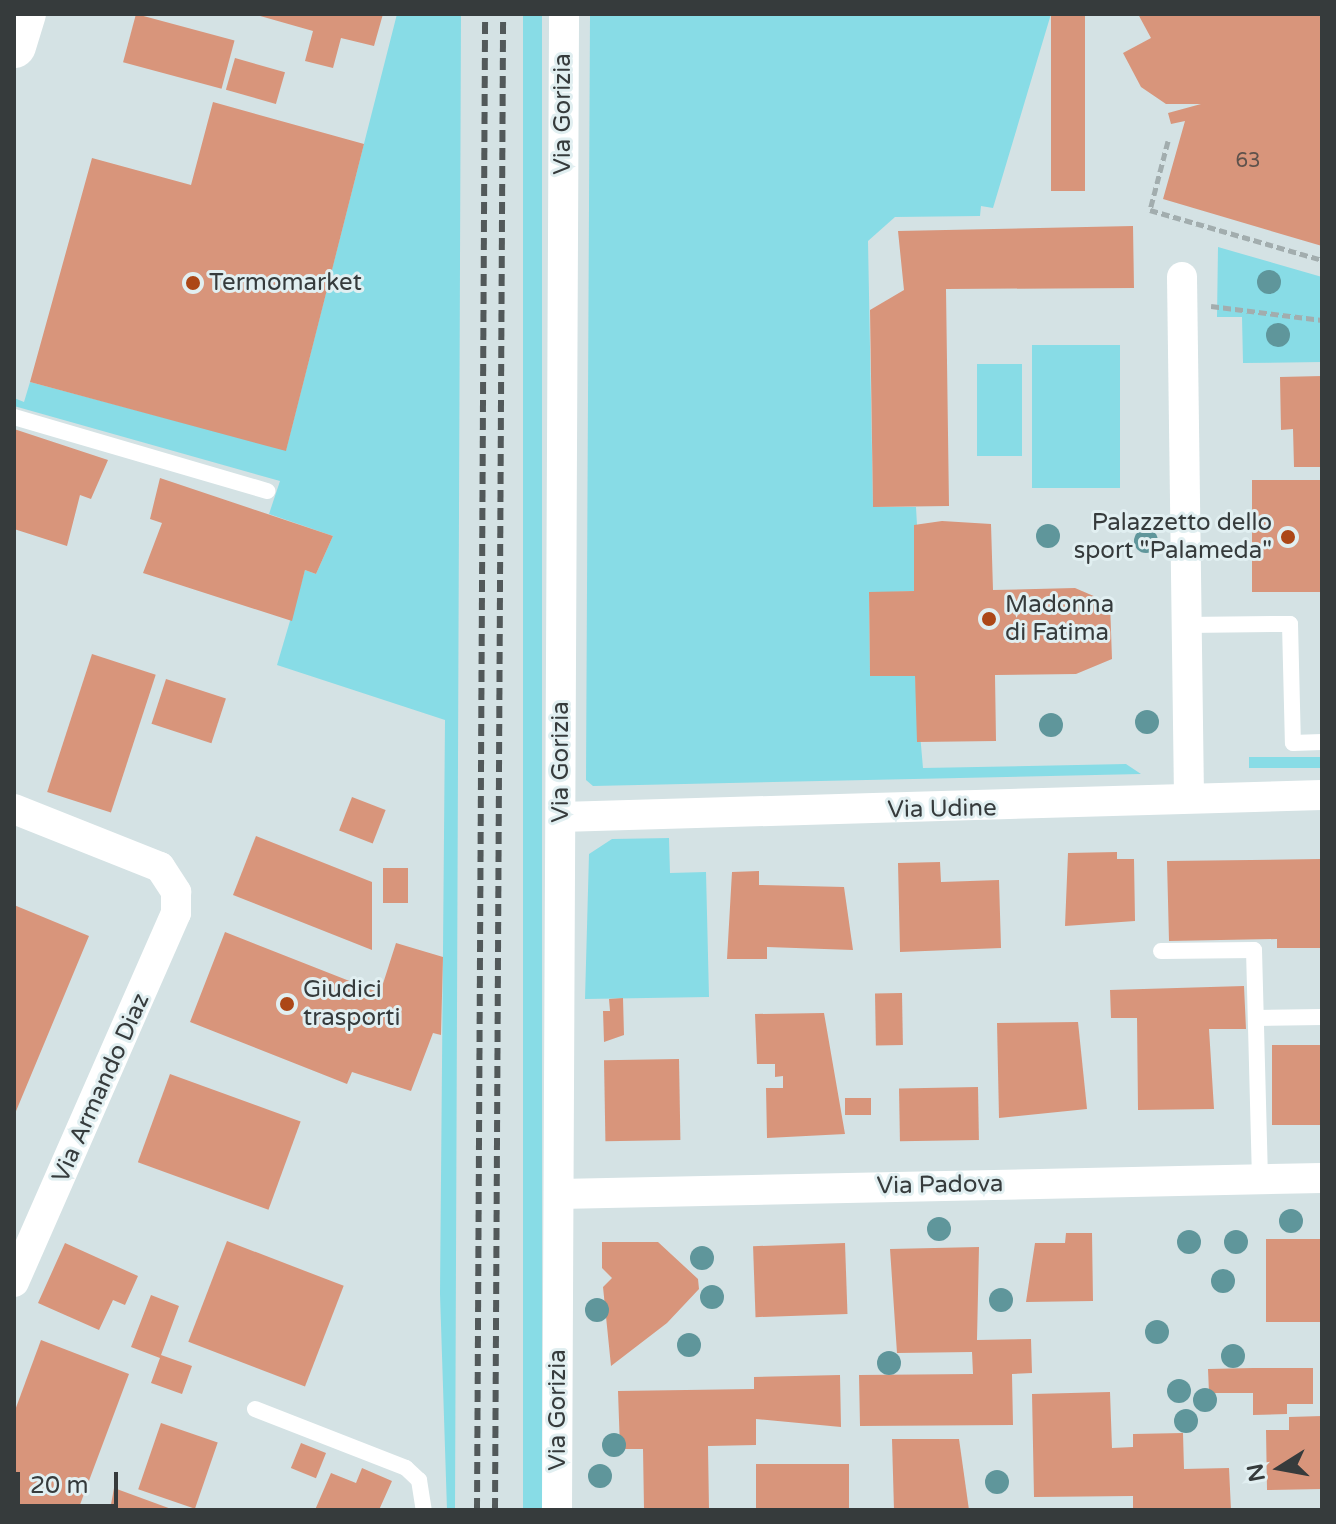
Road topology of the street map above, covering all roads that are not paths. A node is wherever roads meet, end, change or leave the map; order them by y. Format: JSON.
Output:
{"nodes":[{"id":1,"x":24,"y":14,"type":"edge"},
{"id":2,"x":564,"y":14,"type":"edge"},
{"id":3,"x":14,"y":46,"type":"edge"},
{"id":4,"x":1182,"y":291,"type":"road end"},
{"id":5,"x":14,"y":417,"type":"edge"},
{"id":6,"x":267,"y":491,"type":"dead end"},
{"id":7,"x":1186,"y":625,"type":"junction"},
{"id":8,"x":1322,"y":742,"type":"edge"},
{"id":9,"x":1322,"y":795,"type":"edge"},
{"id":10,"x":1189,"y":798,"type":"junction"},
{"id":11,"x":14,"y":809,"type":"edge"},
{"id":12,"x":561,"y":817,"type":"junction"},
{"id":13,"x":1161,"y":951,"type":"dead end"},
{"id":14,"x":1322,"y":1017,"type":"edge"},
{"id":15,"x":1256,"y":1018,"type":"junction"},
{"id":16,"x":1260,"y":1178,"type":"junction"},
{"id":17,"x":1322,"y":1178,"type":"edge"},
{"id":18,"x":559,"y":1194,"type":"junction"},
{"id":19,"x":14,"y":1282,"type":"edge"},
{"id":20,"x":255,"y":1409,"type":"dead end"},
{"id":21,"x":424,"y":1510,"type":"edge"},
{"id":22,"x":557,"y":1510,"type":"edge"}],
"edges":[{"from":1,"to":3,"type":"street"},
{"from":2,"to":12,"type":"street","name":"Via Gorizia"},
{"from":4,"to":7,"type":"street"},
{"from":5,"to":6,"type":"lane"},
{"from":7,"to":8,"type":"lane"},
{"from":7,"to":10,"type":"street"},
{"from":9,"to":10,"type":"street","name":"Via Udine"},
{"from":10,"to":12,"type":"street","name":"Via Udine"},
{"from":11,"to":19,"type":"street","name":"Via Armando Diaz"},
{"from":12,"to":18,"type":"street","name":"Via Gorizia"},
{"from":13,"to":15,"type":"lane"},
{"from":14,"to":15,"type":"lane"},
{"from":15,"to":16,"type":"lane"},
{"from":16,"to":17,"type":"street","name":"Via Padova"},
{"from":16,"to":18,"type":"street","name":"Via Padova"},
{"from":18,"to":22,"type":"street","name":"Via Gorizia"},
{"from":20,"to":21,"type":"lane"}]}
